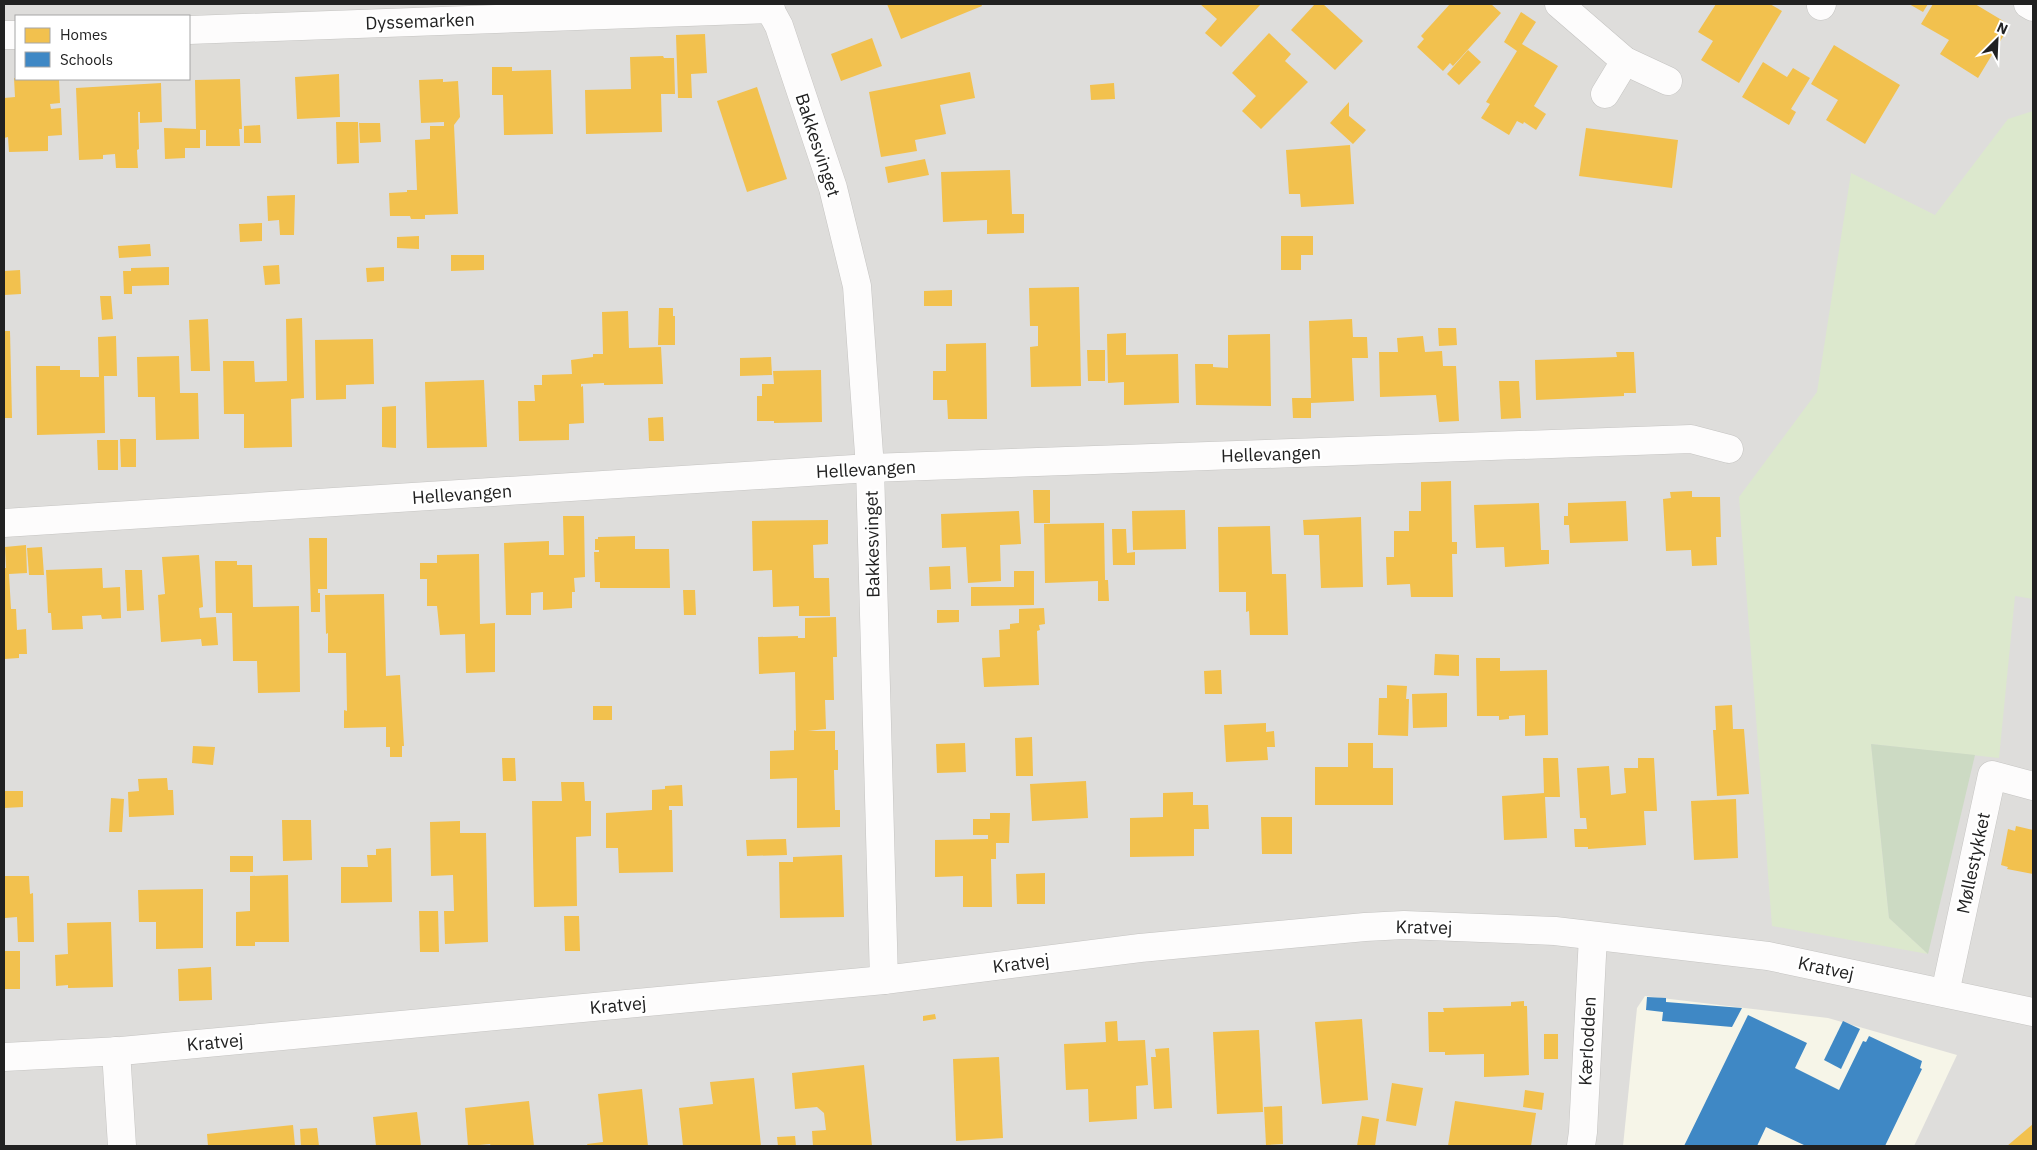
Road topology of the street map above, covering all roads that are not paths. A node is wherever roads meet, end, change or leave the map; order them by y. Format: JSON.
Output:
{"nodes":[{"id":1,"x":1559,"y":4,"type":"edge"},
{"id":2,"x":2028,"y":4,"type":"edge"},
{"id":3,"x":769,"y":6,"type":"edge"},
{"id":4,"x":2033,"y":7,"type":"edge"},
{"id":5,"x":190,"y":30,"type":"edge"},
{"id":6,"x":1625,"y":61,"type":"junction"},
{"id":7,"x":1668,"y":81,"type":"dead end"},
{"id":8,"x":1605,"y":94,"type":"dead end"},
{"id":9,"x":1729,"y":449,"type":"dead end"},
{"id":10,"x":870,"y":468,"type":"junction"},
{"id":11,"x":4,"y":523,"type":"edge"},
{"id":12,"x":2033,"y":786,"type":"edge"},
{"id":13,"x":1593,"y":936,"type":"junction"},
{"id":14,"x":884,"y":980,"type":"junction"},
{"id":15,"x":1944,"y":993,"type":"junction"},
{"id":16,"x":2033,"y":1012,"type":"edge"},
{"id":17,"x":116,"y":1051,"type":"junction"},
{"id":18,"x":4,"y":1057,"type":"edge"},
{"id":19,"x":122,"y":1146,"type":"edge"},
{"id":20,"x":1580,"y":1146,"type":"edge"}],
"edges":[{"from":1,"to":6,"type":"street"},
{"from":2,"to":4,"type":"street"},
{"from":3,"to":5,"type":"street","name":"Dyssemarken"},
{"from":3,"to":10,"type":"street","name":"Bakkesvinget"},
{"from":6,"to":7,"type":"street"},
{"from":6,"to":8,"type":"street"},
{"from":9,"to":10,"type":"street","name":"Hellevangen"},
{"from":10,"to":11,"type":"street","name":"Hellevangen"},
{"from":10,"to":14,"type":"street","name":"Bakkesvinget"},
{"from":12,"to":15,"type":"street","name":"Møllestykket"},
{"from":13,"to":14,"type":"street","name":"Kratvej"},
{"from":13,"to":15,"type":"street","name":"Kratvej"},
{"from":13,"to":20,"type":"street","name":"Kærlodden"},
{"from":14,"to":17,"type":"street","name":"Kratvej"},
{"from":15,"to":16,"type":"street","name":"Kratvej"},
{"from":17,"to":18,"type":"street","name":"Kratvej"},
{"from":17,"to":19,"type":"street"}]}
